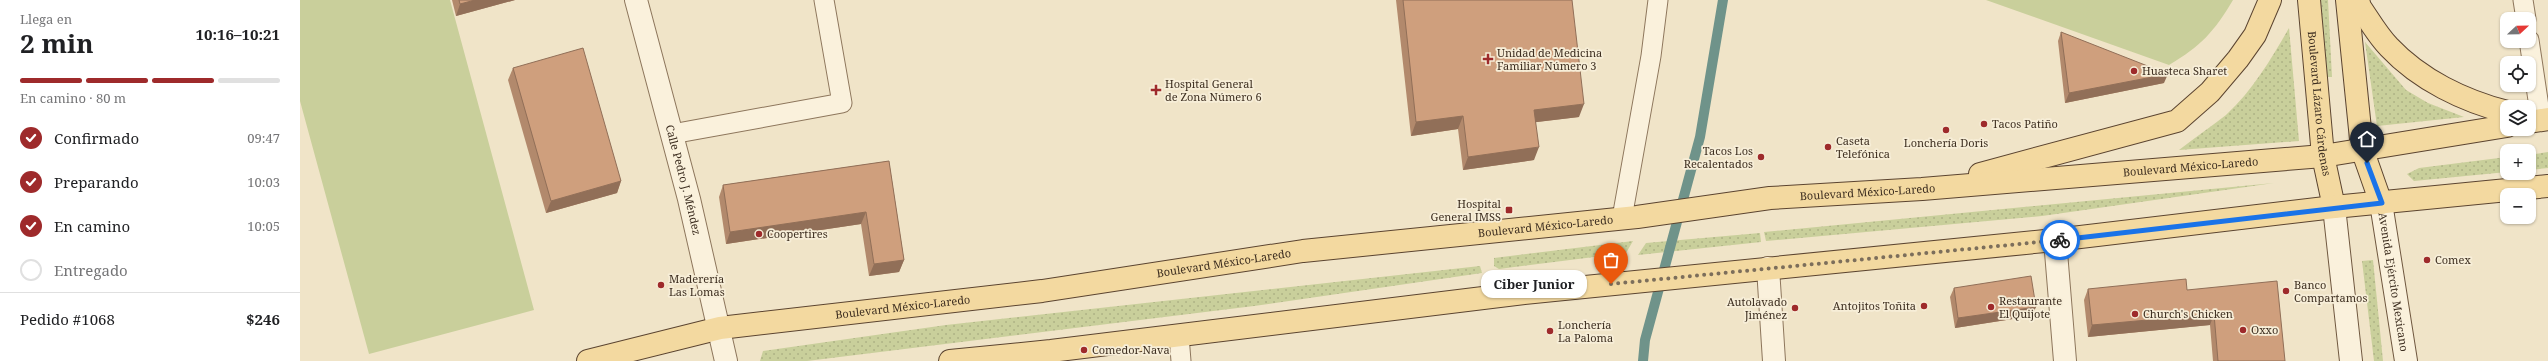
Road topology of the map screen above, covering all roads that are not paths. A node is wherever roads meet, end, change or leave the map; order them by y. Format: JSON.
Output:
{"nodes":[{"id":1,"x":636,"y":0,"type":"edge"},
{"id":2,"x":824,"y":0,"type":"edge"},
{"id":3,"x":1658,"y":0,"type":"edge"},
{"id":4,"x":2270,"y":0,"type":"edge"},
{"id":5,"x":2309,"y":0,"type":"edge"},
{"id":6,"x":2347,"y":0,"type":"edge"},
{"id":7,"x":2358,"y":0,"type":"edge"},
{"id":8,"x":2523,"y":0,"type":"edge"},
{"id":9,"x":2525,"y":12,"type":"edge"},
{"id":10,"x":2530,"y":48,"type":"edge"},
{"id":11,"x":2500,"y":110,"type":"edge"},
{"id":12,"x":2537,"y":120,"type":"edge"},
{"id":13,"x":2500,"y":127,"type":"edge"},
{"id":14,"x":672,"y":134,"type":"junction"},
{"id":15,"x":2362,"y":149,"type":"junction"},
{"id":16,"x":2323,"y":156,"type":"junction"},
{"id":17,"x":2548,"y":186,"type":"edge"},
{"id":18,"x":1922,"y":189,"type":"junction"},
{"id":19,"x":2382,"y":203,"type":"junction"},
{"id":20,"x":2334,"y":207,"type":"junction"},
{"id":21,"x":1630,"y":217,"type":"junction"},
{"id":22,"x":2055,"y":240,"type":"junction"},
{"id":23,"x":1768,"y":268,"type":"junction"},
{"id":24,"x":720,"y":328,"type":"junction"},
{"id":25,"x":1180,"y":336,"type":"junction"},
{"id":26,"x":588,"y":361,"type":"edge"},
{"id":27,"x":726,"y":361,"type":"edge"},
{"id":28,"x":950,"y":361,"type":"edge"},
{"id":29,"x":1181,"y":361,"type":"edge"},
{"id":30,"x":1774,"y":361,"type":"edge"},
{"id":31,"x":2065,"y":361,"type":"edge"},
{"id":32,"x":2351,"y":361,"type":"edge"},
{"id":33,"x":2406,"y":361,"type":"edge"}],
"edges":[{"from":1,"to":14,"type":"street","name":"Calle Pedro J. Méndez"},
{"from":2,"to":14,"type":"lane"},
{"from":3,"to":21,"type":"lane"},
{"from":4,"to":18,"type":"main road"},
{"from":5,"to":16,"type":"main road","name":"Boulevard Lázaro Cárdenas"},
{"from":6,"to":15,"type":"main road"},
{"from":7,"to":11,"type":"main road"},
{"from":8,"to":9,"type":"lane"},
{"from":10,"to":12,"type":"lane"},
{"from":13,"to":15,"type":"main road","name":"Boulevard México-Laredo"},
{"from":14,"to":24,"type":"street","name":"Calle Pedro J. Méndez"},
{"from":15,"to":16,"type":"main road","name":"Boulevard México-Laredo"},
{"from":15,"to":19,"type":"main road"},
{"from":16,"to":18,"type":"main road","name":"Boulevard México-Laredo"},
{"from":16,"to":20,"type":"main road","name":"Boulevard Lázaro Cárdenas"},
{"from":17,"to":19,"type":"main road"},
{"from":18,"to":21,"type":"main road","name":"Boulevard México-Laredo"},
{"from":19,"to":20,"type":"main road"},
{"from":19,"to":33,"type":"street","name":"Avenida Ejército Mexicano"},
{"from":20,"to":22,"type":"main road"},
{"from":20,"to":32,"type":"street"},
{"from":21,"to":24,"type":"main road","name":"Boulevard México-Laredo"},
{"from":22,"to":23,"type":"main road"},
{"from":22,"to":31,"type":"street"},
{"from":23,"to":25,"type":"main road"},
{"from":23,"to":30,"type":"street"},
{"from":24,"to":26,"type":"main road","name":"Boulevard México-Laredo"},
{"from":24,"to":27,"type":"street","name":"Calle Pedro J. Méndez"},
{"from":25,"to":28,"type":"main road"},
{"from":25,"to":29,"type":"lane"}]}
